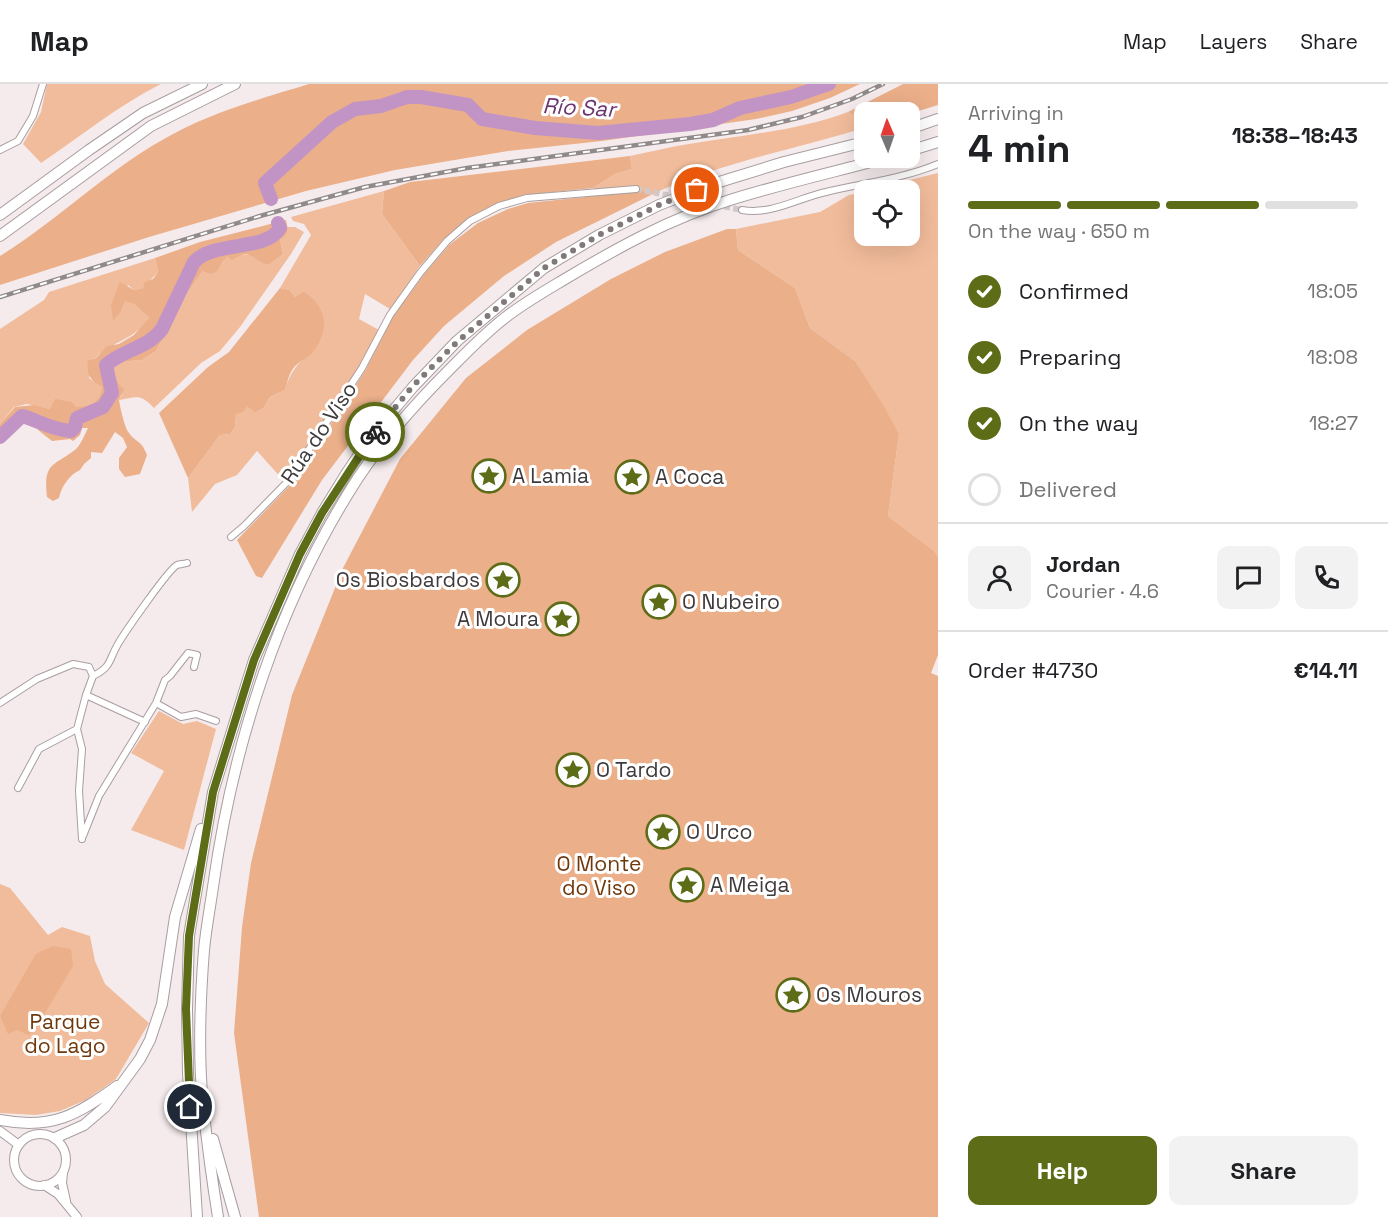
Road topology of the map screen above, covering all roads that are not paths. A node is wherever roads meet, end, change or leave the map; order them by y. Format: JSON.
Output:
{"nodes":[{"id":1,"x":42,"y":84,"type":"edge"},
{"id":2,"x":202,"y":84,"type":"edge"},
{"id":3,"x":234,"y":84,"type":"edge"},
{"id":4,"x":938,"y":119,"type":"edge"},
{"id":5,"x":920,"y":125,"type":"edge"},
{"id":6,"x":938,"y":142,"type":"edge"},
{"id":7,"x":854,"y":145,"type":"edge"},
{"id":8,"x":920,"y":148,"type":"edge"},
{"id":9,"x":0,"y":150,"type":"edge"},
{"id":10,"x":938,"y":164,"type":"edge"},
{"id":11,"x":854,"y":166,"type":"edge"},
{"id":12,"x":636,"y":189,"type":"tunnel mouth"},
{"id":13,"x":742,"y":210,"type":"tunnel mouth"},
{"id":14,"x":0,"y":215,"type":"edge"},
{"id":15,"x":0,"y":236,"type":"edge"},
{"id":16,"x":231,"y":537,"type":"dead end"},
{"id":17,"x":187,"y":563,"type":"dead end"},
{"id":18,"x":194,"y":667,"type":"dead end"},
{"id":19,"x":93,"y":676,"type":"junction"},
{"id":20,"x":86,"y":695,"type":"junction"},
{"id":21,"x":0,"y":703,"type":"edge"},
{"id":22,"x":156,"y":703,"type":"junction"},
{"id":23,"x":216,"y":721,"type":"dead end"},
{"id":24,"x":145,"y":723,"type":"junction"},
{"id":25,"x":77,"y":729,"type":"junction"},
{"id":26,"x":18,"y":788,"type":"dead end"},
{"id":27,"x":213,"y":792,"type":"junction"},
{"id":28,"x":127,"y":1078,"type":"junction"},
{"id":29,"x":203,"y":1103,"type":"junction"},
{"id":30,"x":0,"y":1120,"type":"edge"},
{"id":31,"x":0,"y":1131,"type":"edge"},
{"id":32,"x":55,"y":1138,"type":"junction"},
{"id":33,"x":19,"y":1145,"type":"junction"},
{"id":34,"x":63,"y":1173,"type":"junction"},
{"id":35,"x":44,"y":1185,"type":"junction"},
{"id":36,"x":66,"y":1202,"type":"junction"},
{"id":37,"x":77,"y":1217,"type":"edge"},
{"id":38,"x":197,"y":1217,"type":"edge"},
{"id":39,"x":218,"y":1217,"type":"edge"},
{"id":40,"x":235,"y":1217,"type":"edge"}],
"edges":[{"from":1,"to":9,"type":"street"},
{"from":2,"to":14,"type":"highway"},
{"from":3,"to":15,"type":"highway"},
{"from":4,"to":5,"type":"highway"},
{"from":6,"to":8,"type":"highway"},
{"from":7,"to":27,"type":"highway"},
{"from":10,"to":13,"type":"street"},
{"from":11,"to":29,"type":"highway"},
{"from":12,"to":16,"type":"street","name":"Rúa do Viso"},
{"from":17,"to":19,"type":"street"},
{"from":18,"to":22,"type":"street"},
{"from":19,"to":20,"type":"street"},
{"from":19,"to":21,"type":"street"},
{"from":20,"to":24,"type":"street"},
{"from":20,"to":25,"type":"street"},
{"from":22,"to":23,"type":"street"},
{"from":22,"to":24,"type":"street"},
{"from":24,"to":25,"type":"street"},
{"from":25,"to":26,"type":"street"},
{"from":27,"to":28,"type":"highway"},
{"from":27,"to":38,"type":"highway"},
{"from":28,"to":30,"type":"highway"},
{"from":28,"to":32,"type":"highway"},
{"from":29,"to":39,"type":"highway"},
{"from":29,"to":40,"type":"highway"},
{"from":31,"to":33,"type":"street"},
{"from":32,"to":33,"type":"street"},
{"from":32,"to":34,"type":"street"},
{"from":33,"to":35,"type":"street"},
{"from":34,"to":35,"type":"street"},
{"from":34,"to":36,"type":"street"},
{"from":35,"to":36,"type":"street"},
{"from":36,"to":37,"type":"street"}]}
